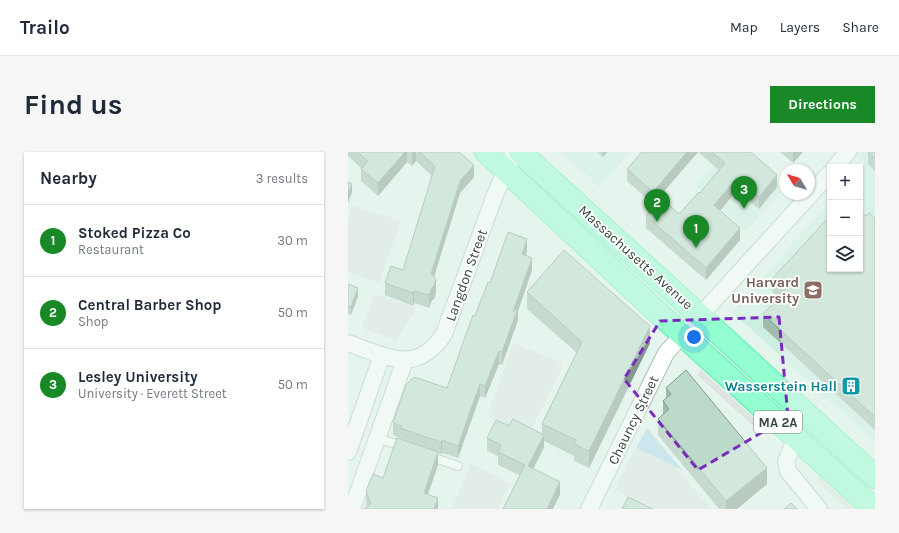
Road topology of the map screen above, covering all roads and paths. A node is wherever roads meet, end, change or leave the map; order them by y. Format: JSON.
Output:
{"nodes":[{"id":1,"x":486,"y":152,"type":"edge"},
{"id":2,"x":520,"y":152,"type":"edge"},
{"id":3,"x":848,"y":152,"type":"edge"},
{"id":4,"x":510,"y":161,"type":"edge"},
{"id":5,"x":838,"y":164,"type":"edge"},
{"id":6,"x":827,"y":176,"type":"edge"},
{"id":7,"x":699,"y":315,"type":"junction"},
{"id":8,"x":682,"y":334,"type":"junction"},
{"id":9,"x":348,"y":343,"type":"edge"},
{"id":10,"x":382,"y":355,"type":"junction"},
{"id":11,"x":404,"y":360,"type":"junction"},
{"id":12,"x":353,"y":423,"type":"edge"},
{"id":13,"x":377,"y":438,"type":"junction"},
{"id":14,"x":796,"y":438,"type":"junction"},
{"id":15,"x":348,"y":452,"type":"edge"},
{"id":16,"x":458,"y":466,"type":"dead end"},
{"id":17,"x":875,"y":477,"type":"edge"},
{"id":18,"x":352,"y":509,"type":"edge"},
{"id":19,"x":589,"y":509,"type":"edge"},
{"id":20,"x":819,"y":509,"type":"edge"},
{"id":21,"x":874,"y":509,"type":"edge"}],
"edges":[{"from":1,"to":4,"type":"main road","name":"Massachusetts Avenue","number":"MA 2A"},
{"from":2,"to":7,"type":"main road","name":"Massachusetts Avenue","number":"MA 2A"},
{"from":3,"to":5,"type":"street"},
{"from":4,"to":8,"type":"main road","name":"Massachusetts Avenue","number":"MA 2A"},
{"from":4,"to":11,"type":"street","name":"Langdon Street"},
{"from":6,"to":7,"type":"street","name":"Chauncy Street"},
{"from":7,"to":8,"type":"street","name":"Chauncy Street"},
{"from":7,"to":17,"type":"main road","name":"Massachusetts Avenue","number":"MA 2A"},
{"from":8,"to":14,"type":"main road","name":"Massachusetts Avenue","number":"MA 2A"},
{"from":8,"to":19,"type":"street","name":"Chauncy Street"},
{"from":9,"to":10,"type":"street"},
{"from":10,"to":11,"type":"street"},
{"from":10,"to":12,"type":"street"},
{"from":11,"to":13,"type":"street"},
{"from":12,"to":15,"type":"street"},
{"from":13,"to":16,"type":"lane"},
{"from":13,"to":18,"type":"street"},
{"from":14,"to":20,"type":"street"},
{"from":14,"to":21,"type":"main road","name":"Massachusetts Avenue","number":"MA 2A"}]}
